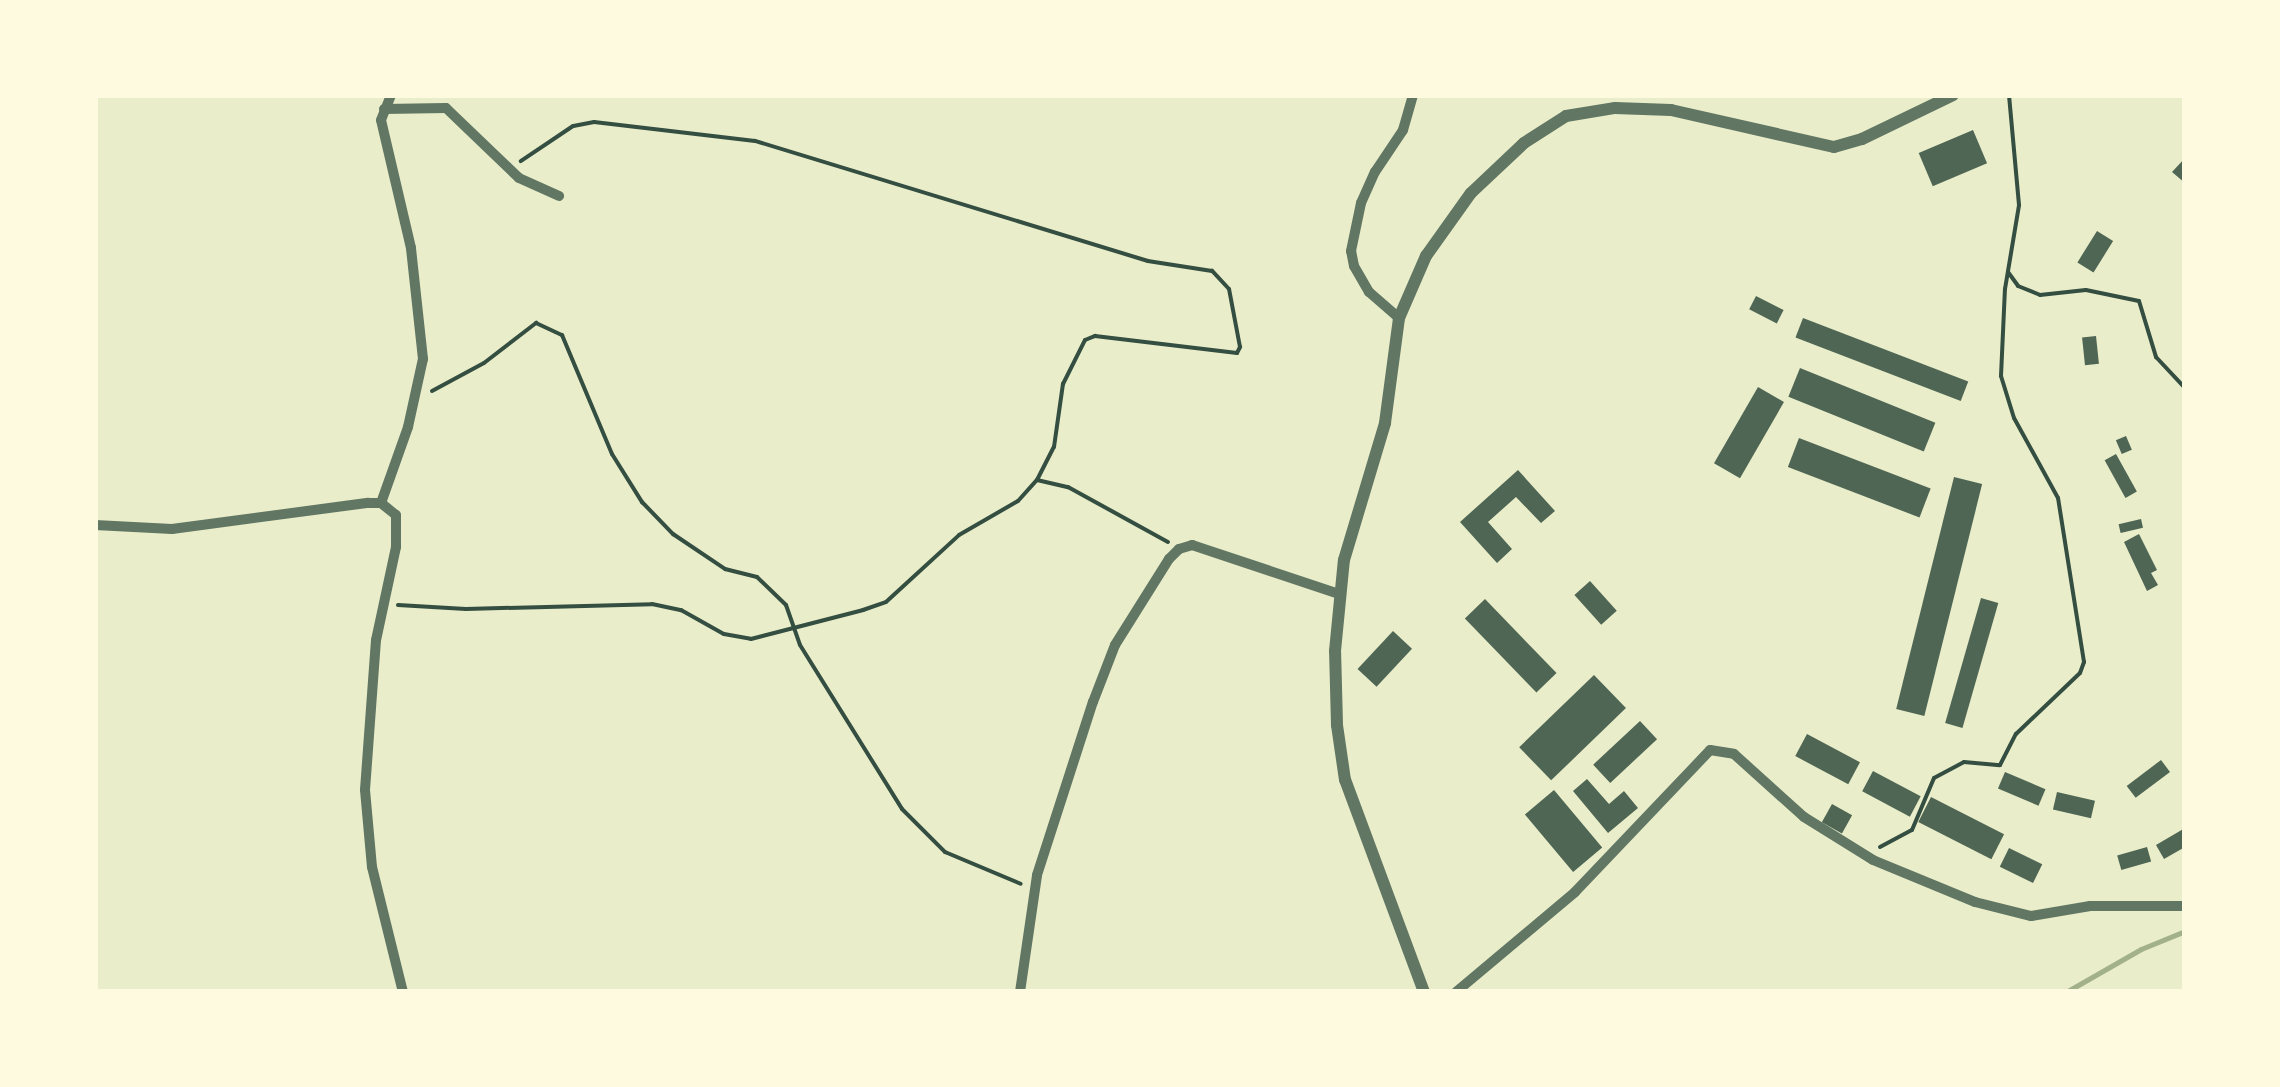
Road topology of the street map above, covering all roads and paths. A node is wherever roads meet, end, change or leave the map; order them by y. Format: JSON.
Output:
{"nodes":[{"id":1,"x":391,"y":95,"type":"edge"},
{"id":2,"x":1414,"y":95,"type":"edge"},
{"id":3,"x":1953,"y":95,"type":"edge"},
{"id":4,"x":2008,"y":95,"type":"edge"},
{"id":5,"x":384,"y":110,"type":"junction"},
{"id":6,"x":510,"y":170,"type":"junction"},
{"id":7,"x":559,"y":196,"type":"dead end"},
{"id":8,"x":2008,"y":270,"type":"junction"},
{"id":9,"x":1399,"y":318,"type":"junction"},
{"id":10,"x":2185,"y":388,"type":"edge"},
{"id":11,"x":418,"y":392,"type":"junction"},
{"id":12,"x":1037,"y":480,"type":"junction"},
{"id":13,"x":380,"y":503,"type":"junction"},
{"id":14,"x":95,"y":525,"type":"edge"},
{"id":15,"x":1179,"y":548,"type":"junction"},
{"id":16,"x":1338,"y":594,"type":"junction"},
{"id":17,"x":383,"y":604,"type":"junction"},
{"id":18,"x":797,"y":628,"type":"junction"},
{"id":19,"x":1873,"y":860,"type":"junction"},
{"id":20,"x":1034,"y":890,"type":"junction"},
{"id":21,"x":2185,"y":906,"type":"edge"},
{"id":22,"x":404,"y":992,"type":"edge"},
{"id":23,"x":1020,"y":992,"type":"edge"},
{"id":24,"x":1424,"y":992,"type":"edge"},
{"id":25,"x":1456,"y":992,"type":"edge"}],
"edges":[{"from":1,"to":5,"type":"street"},
{"from":2,"to":9,"type":"street"},
{"from":3,"to":9,"type":"street"},
{"from":4,"to":8,"type":"path"},
{"from":5,"to":6,"type":"street"},
{"from":5,"to":11,"type":"street"},
{"from":6,"to":7,"type":"street"},
{"from":6,"to":12,"type":"path"},
{"from":8,"to":10,"type":"path"},
{"from":8,"to":19,"type":"path"},
{"from":9,"to":16,"type":"street"},
{"from":11,"to":13,"type":"street"},
{"from":11,"to":18,"type":"path"},
{"from":12,"to":15,"type":"path"},
{"from":12,"to":18,"type":"path"},
{"from":13,"to":14,"type":"street"},
{"from":13,"to":17,"type":"street"},
{"from":15,"to":16,"type":"street"},
{"from":15,"to":20,"type":"street"},
{"from":16,"to":24,"type":"street"},
{"from":17,"to":18,"type":"path"},
{"from":17,"to":22,"type":"street"},
{"from":18,"to":20,"type":"path"},
{"from":19,"to":21,"type":"street"},
{"from":19,"to":25,"type":"street"},
{"from":20,"to":23,"type":"street"}]}
